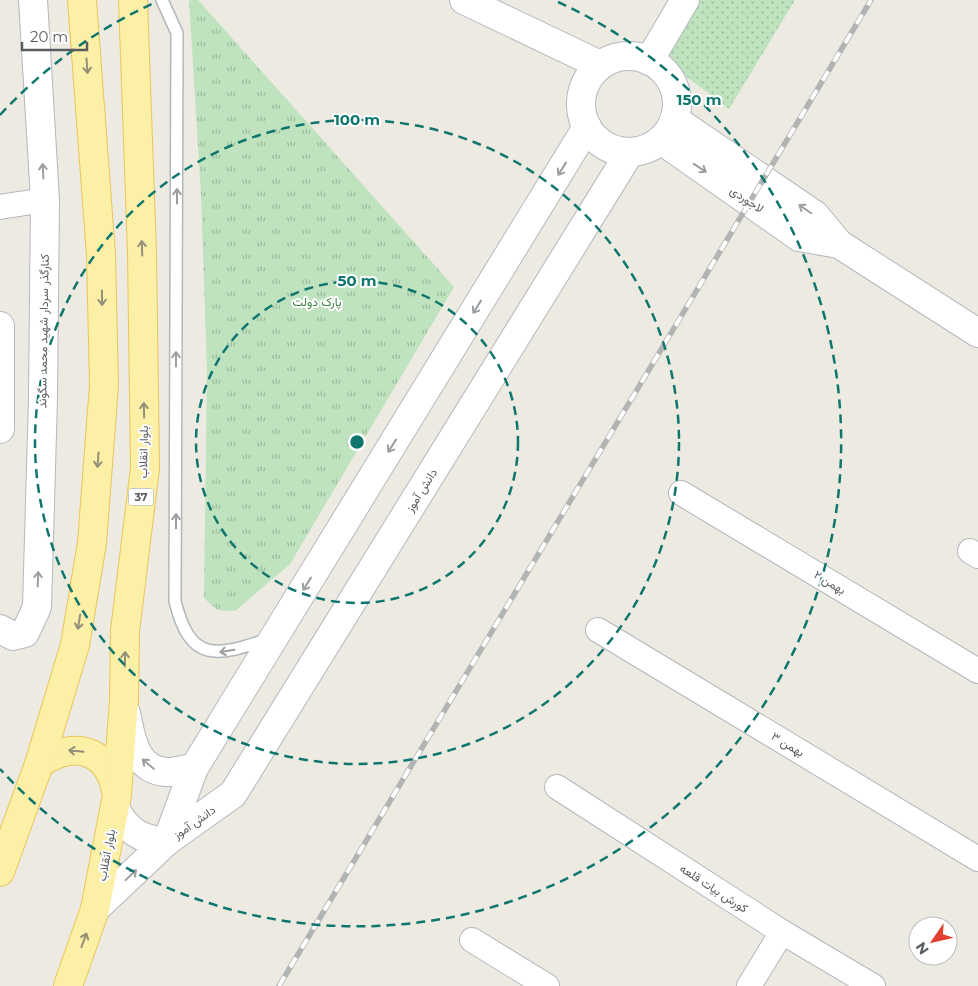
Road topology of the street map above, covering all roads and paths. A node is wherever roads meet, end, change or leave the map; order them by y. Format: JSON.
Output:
{"nodes":[{"id":1,"x":33,"y":0,"type":"edge"},
{"id":2,"x":82,"y":0,"type":"edge"},
{"id":3,"x":133,"y":0,"type":"edge"},
{"id":4,"x":162,"y":0,"type":"edge"},
{"id":5,"x":464,"y":0,"type":"edge"},
{"id":6,"x":685,"y":0,"type":"edge"},
{"id":7,"x":649,"y":61,"type":"junction"},
{"id":8,"x":600,"y":66,"type":"junction"},
{"id":9,"x":587,"y":127,"type":"junction"},
{"id":10,"x":668,"y":129,"type":"junction"},
{"id":11,"x":630,"y":152,"type":"junction"},
{"id":12,"x":44,"y":200,"type":"junction"},
{"id":13,"x":0,"y":207,"type":"edge"},
{"id":14,"x":0,"y":326,"type":"edge"},
{"id":15,"x":978,"y":333,"type":"edge"},
{"id":16,"x":0,"y":429,"type":"edge"},
{"id":17,"x":681,"y":493,"type":"dead end"},
{"id":18,"x":0,"y":630,"type":"edge"},
{"id":19,"x":598,"y":630,"type":"dead end"},
{"id":20,"x":274,"y":637,"type":"junction"},
{"id":21,"x":978,"y":671,"type":"edge"},
{"id":22,"x":124,"y":700,"type":"junction"},
{"id":23,"x":39,"y":764,"type":"junction"},
{"id":24,"x":194,"y":768,"type":"junction"},
{"id":25,"x":557,"y":787,"type":"dead end"},
{"id":26,"x":116,"y":801,"type":"junction"},
{"id":27,"x":167,"y":841,"type":"junction"},
{"id":28,"x":978,"y":858,"type":"edge"},
{"id":29,"x":0,"y":872,"type":"edge"},
{"id":30,"x":95,"y":909,"type":"junction"},
{"id":31,"x":782,"y":932,"type":"junction"},
{"id":32,"x":472,"y":940,"type":"dead end"},
{"id":33,"x":68,"y":986,"type":"edge"},
{"id":34,"x":547,"y":986,"type":"edge"},
{"id":35,"x":749,"y":986,"type":"edge"},
{"id":36,"x":873,"y":986,"type":"edge"}],
"edges":[{"from":12,"to":1,"type":"street","name":"کنارگذر سردار شهید محمد سگوند","one_way":true},
{"from":2,"to":23,"type":"main road","one_way":true},
{"from":22,"to":3,"type":"main road","name":"بلوار انقلاب","number":"37","one_way":true},
{"from":20,"to":4,"type":"lane","one_way":true},
{"from":5,"to":8,"type":"street"},
{"from":6,"to":7,"type":"street"},
{"from":7,"to":8,"type":"street"},
{"from":7,"to":10,"type":"street"},
{"from":8,"to":9,"type":"street"},
{"from":9,"to":11,"type":"street"},
{"from":9,"to":20,"type":"street","name":"دانش آموز","one_way":true},
{"from":10,"to":11,"type":"street"},
{"from":10,"to":15,"type":"street","name":"لاجوردی"},
{"from":11,"to":27,"type":"street","name":"دانش آموز"},
{"from":12,"to":13,"type":"street"},
{"from":18,"to":12,"type":"street","name":"کنارگذر سردار شهید محمد سگوند","one_way":true},
{"from":14,"to":16,"type":"street"},
{"from":17,"to":21,"type":"street","name":"بهمن ۲"},
{"from":19,"to":28,"type":"street","name":"بهمن ۳"},
{"from":20,"to":24,"type":"street","name":"دانش آموز"},
{"from":24,"to":22,"type":"street","one_way":true},
{"from":22,"to":26,"type":"main road","name":"بلوار انقلاب","number":"37"},
{"from":26,"to":23,"type":"main road","one_way":true},
{"from":23,"to":29,"type":"main road"},
{"from":24,"to":27,"type":"street","name":"دانش آموز"},
{"from":25,"to":31,"type":"street","name":"کورش بیات قلعه"},
{"from":26,"to":27,"type":"street"},
{"from":26,"to":30,"type":"main road","name":"بلوار انقلاب","number":"37"},
{"from":30,"to":27,"type":"street","one_way":true},
{"from":33,"to":30,"type":"main road","name":"بلوار انقلاب","number":"37","one_way":true},
{"from":31,"to":35,"type":"street"},
{"from":31,"to":36,"type":"street","name":"کورش بیات قلعه"},
{"from":32,"to":34,"type":"street"}]}
